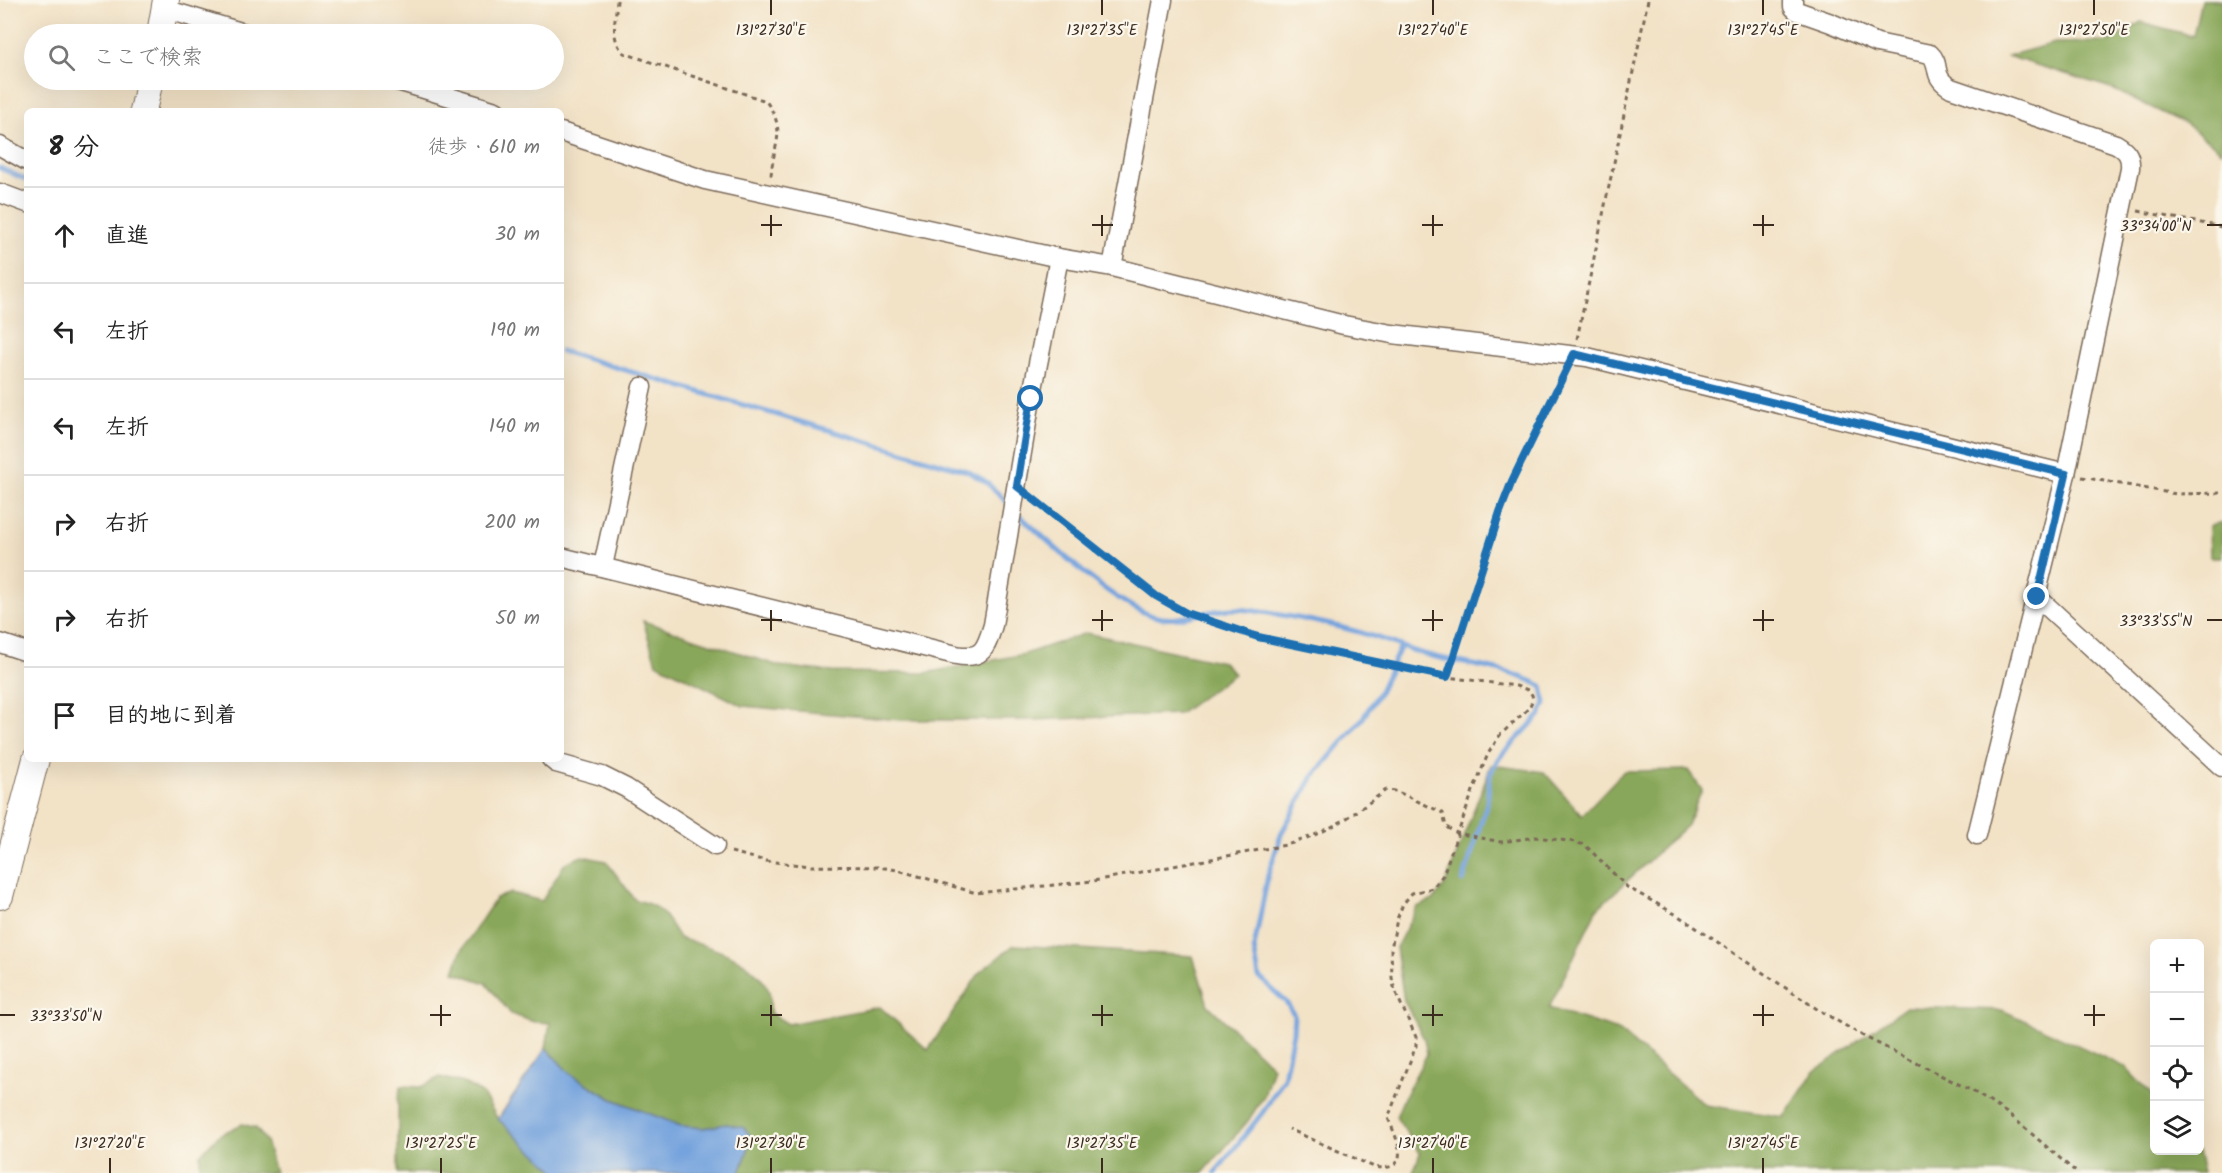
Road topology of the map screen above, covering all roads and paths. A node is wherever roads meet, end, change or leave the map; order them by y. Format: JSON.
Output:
{"nodes":[{"id":1,"x":617,"y":0,"type":"edge"},
{"id":2,"x":1163,"y":0,"type":"edge"},
{"id":3,"x":1648,"y":0,"type":"edge"},
{"id":4,"x":1793,"y":0,"type":"edge"},
{"id":5,"x":166,"y":4,"type":"edge"},
{"id":6,"x":162,"y":24,"type":"edge"},
{"id":7,"x":221,"y":24,"type":"edge"},
{"id":8,"x":148,"y":90,"type":"edge"},
{"id":9,"x":427,"y":90,"type":"edge"},
{"id":10,"x":144,"y":108,"type":"edge"},
{"id":11,"x":486,"y":108,"type":"edge"},
{"id":12,"x":564,"y":133,"type":"edge"},
{"id":13,"x":0,"y":146,"type":"edge"},
{"id":14,"x":24,"y":158,"type":"edge"},
{"id":15,"x":773,"y":195,"type":"junction"},
{"id":16,"x":1,"y":196,"type":"edge"},
{"id":17,"x":24,"y":202,"type":"edge"},
{"id":18,"x":2121,"y":208,"type":"junction"},
{"id":19,"x":2222,"y":227,"type":"edge"},
{"id":20,"x":1059,"y":258,"type":"junction"},
{"id":21,"x":1112,"y":267,"type":"junction"},
{"id":22,"x":1574,"y":354,"type":"junction"},
{"id":23,"x":642,"y":387,"type":"dead end"},
{"id":24,"x":2066,"y":474,"type":"junction"},
{"id":25,"x":1017,"y":486,"type":"junction"},
{"id":26,"x":2222,"y":493,"type":"edge"},
{"id":27,"x":564,"y":558,"type":"edge"},
{"id":28,"x":603,"y":566,"type":"junction"},
{"id":29,"x":2037,"y":597,"type":"junction"},
{"id":30,"x":0,"y":643,"type":"edge"},
{"id":31,"x":24,"y":651,"type":"edge"},
{"id":32,"x":1447,"y":677,"type":"junction"},
{"id":33,"x":35,"y":762,"type":"edge"},
{"id":34,"x":557,"y":762,"type":"edge"},
{"id":35,"x":2222,"y":767,"type":"edge"},
{"id":36,"x":1457,"y":833,"type":"junction"},
{"id":37,"x":1977,"y":835,"type":"dead end"},
{"id":38,"x":715,"y":846,"type":"joint"},
{"id":39,"x":0,"y":896,"type":"edge"},
{"id":40,"x":1289,"y":1129,"type":"dead end"},
{"id":41,"x":2077,"y":1173,"type":"edge"}],
"edges":[{"from":1,"to":15,"type":"path"},
{"from":2,"to":21,"type":"street"},
{"from":3,"to":22,"type":"path"},
{"from":4,"to":18,"type":"street"},
{"from":5,"to":6,"type":"street"},
{"from":5,"to":7,"type":"street"},
{"from":8,"to":10,"type":"street"},
{"from":9,"to":11,"type":"street"},
{"from":12,"to":15,"type":"street"},
{"from":13,"to":14,"type":"street"},
{"from":15,"to":20,"type":"street"},
{"from":16,"to":17,"type":"street"},
{"from":18,"to":19,"type":"path"},
{"from":18,"to":24,"type":"street"},
{"from":20,"to":21,"type":"street"},
{"from":20,"to":25,"type":"street"},
{"from":21,"to":22,"type":"street"},
{"from":22,"to":24,"type":"street"},
{"from":22,"to":32,"type":"path"},
{"from":23,"to":28,"type":"street"},
{"from":24,"to":26,"type":"path"},
{"from":24,"to":29,"type":"street"},
{"from":25,"to":28,"type":"street"},
{"from":25,"to":32,"type":"path"},
{"from":27,"to":28,"type":"street"},
{"from":29,"to":35,"type":"street"},
{"from":29,"to":37,"type":"street"},
{"from":30,"to":31,"type":"street"},
{"from":32,"to":36,"type":"path"},
{"from":33,"to":39,"type":"street"},
{"from":34,"to":38,"type":"street"},
{"from":36,"to":38,"type":"path"},
{"from":36,"to":40,"type":"path"},
{"from":36,"to":41,"type":"path"}]}
